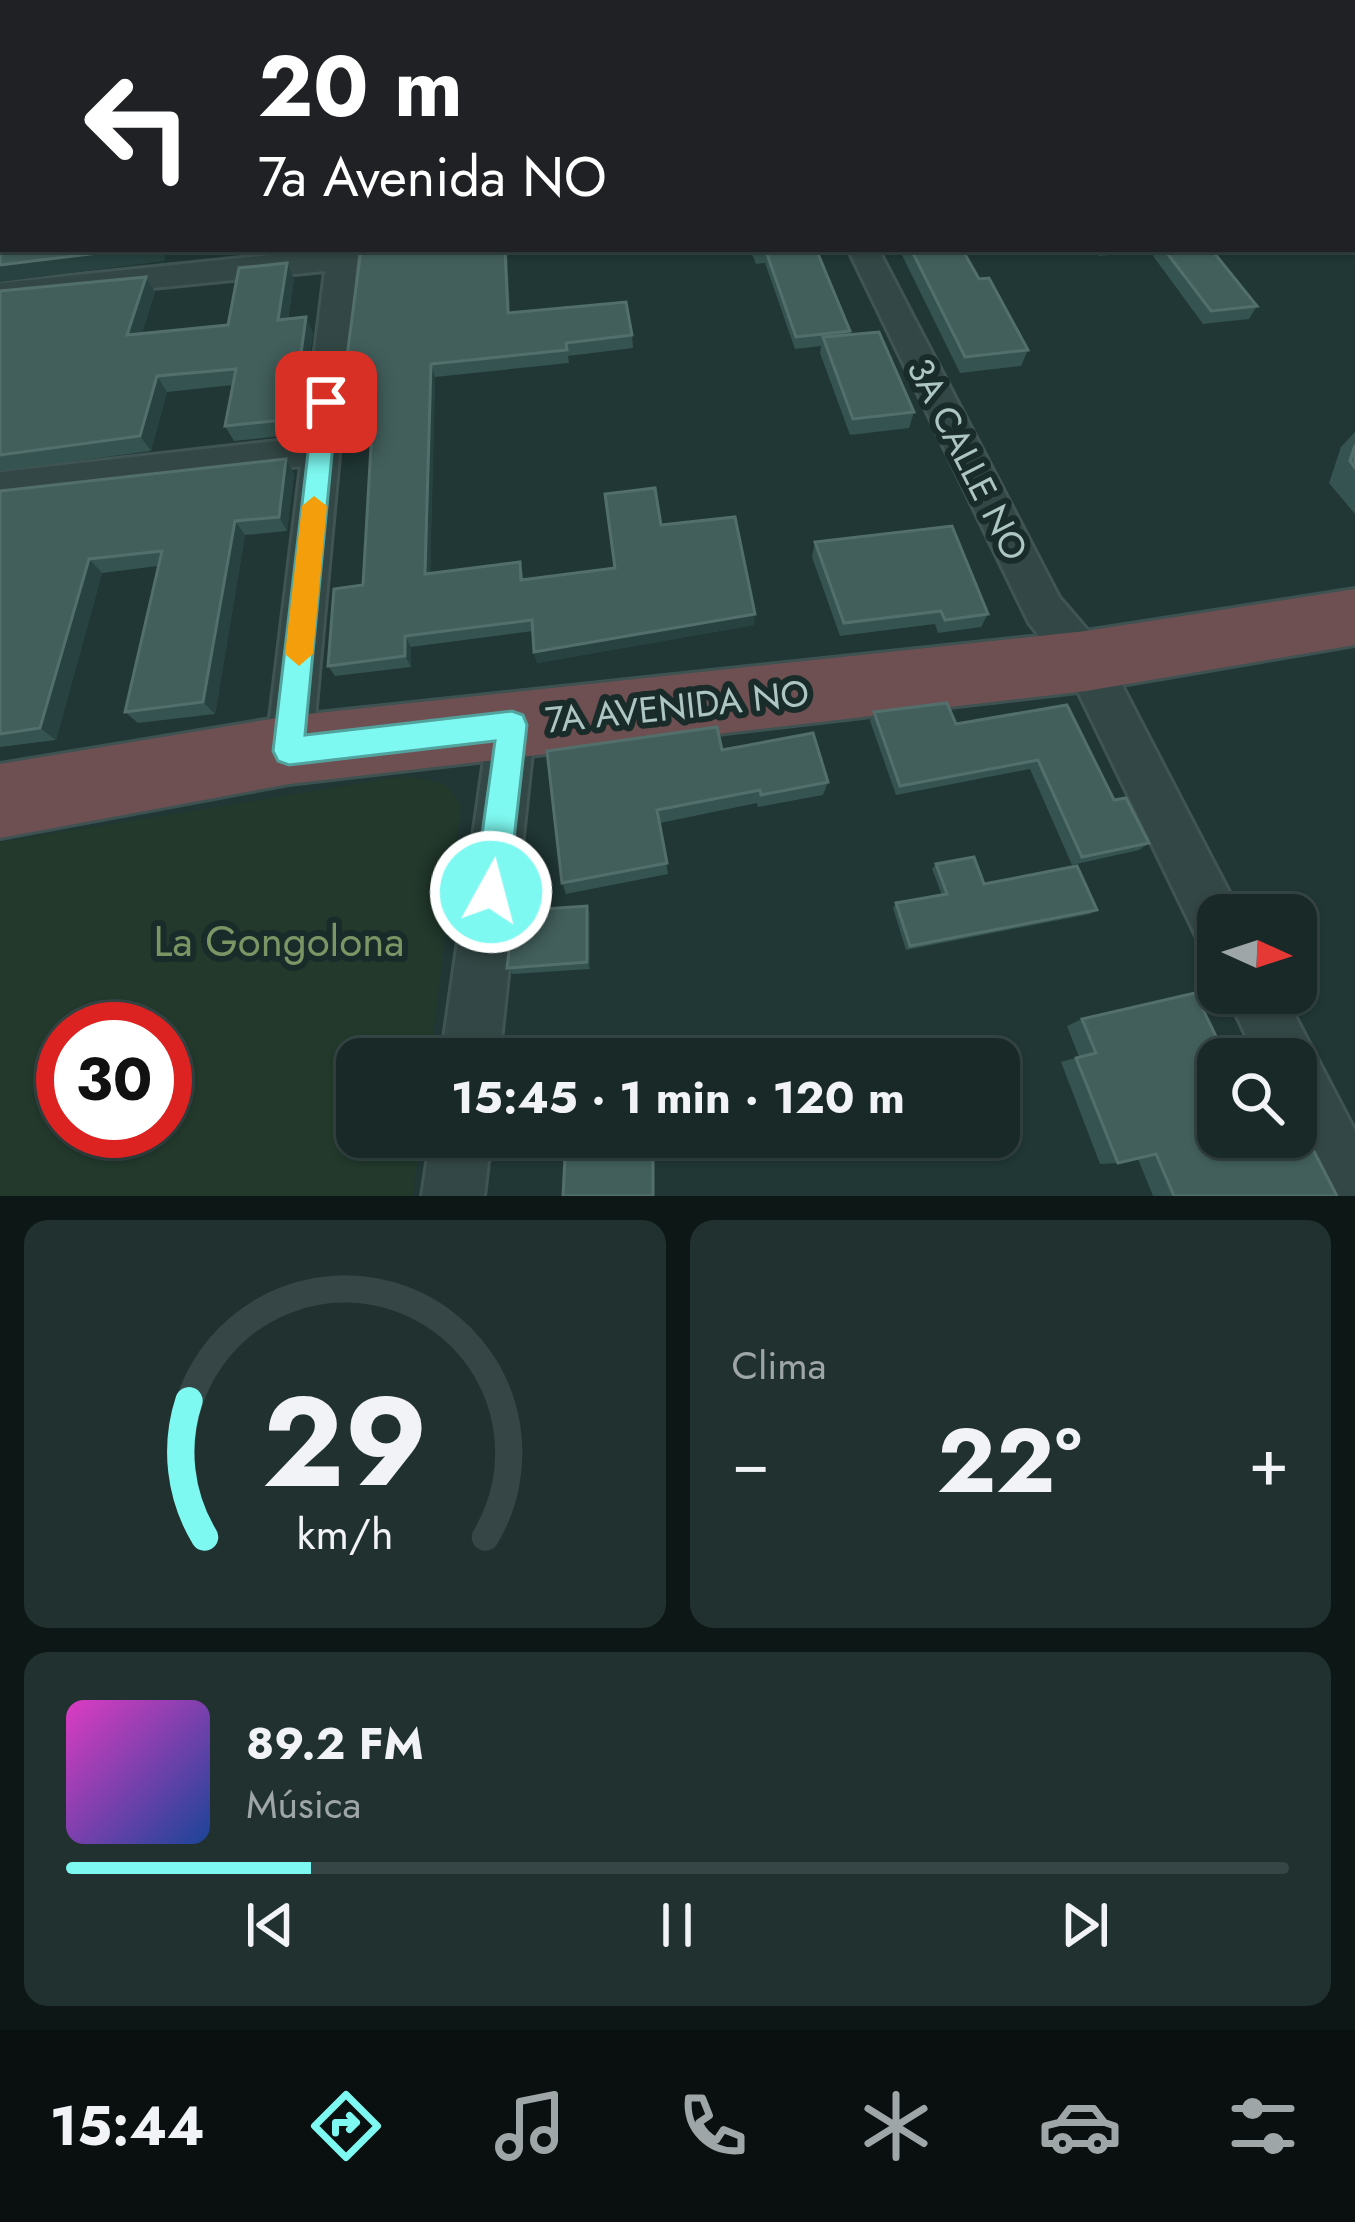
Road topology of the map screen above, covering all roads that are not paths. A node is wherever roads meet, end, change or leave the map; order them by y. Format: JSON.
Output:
{"nodes":[{"id":1,"x":864,"y":252,"type":"edge"},
{"id":2,"x":343,"y":254,"type":"edge"},
{"id":3,"x":0,"y":293,"type":"edge"},
{"id":4,"x":320,"y":450,"type":"junction"},
{"id":5,"x":0,"y":487,"type":"edge"},
{"id":6,"x":1355,"y":617,"type":"edge"},
{"id":7,"x":1086,"y":661,"type":"junction"},
{"id":8,"x":512,"y":725,"type":"junction"},
{"id":9,"x":289,"y":751,"type":"junction"},
{"id":10,"x":0,"y":801,"type":"edge"},
{"id":11,"x":1203,"y":894,"type":"edge"},
{"id":12,"x":473,"y":1038,"type":"edge"},
{"id":13,"x":1317,"y":1120,"type":"edge"},
{"id":14,"x":458,"y":1158,"type":"edge"},
{"id":15,"x":1355,"y":1195,"type":"edge"},
{"id":16,"x":453,"y":1196,"type":"edge"}],
"edges":[{"from":1,"to":7,"type":"street","name":"3A CALLE NO"},
{"from":2,"to":3,"type":"street"},
{"from":2,"to":4,"type":"street"},
{"from":4,"to":5,"type":"street"},
{"from":4,"to":9,"type":"street"},
{"from":6,"to":7,"type":"highway","name":"7A AVENIDA NO"},
{"from":7,"to":8,"type":"highway","name":"7A AVENIDA NO"},
{"from":7,"to":11,"type":"street","name":"3A CALLE NO"},
{"from":8,"to":9,"type":"highway","name":"7A AVENIDA NO"},
{"from":8,"to":12,"type":"street"},
{"from":9,"to":10,"type":"highway","name":"7A AVENIDA NO"},
{"from":13,"to":15,"type":"street"},
{"from":14,"to":16,"type":"street"}]}
